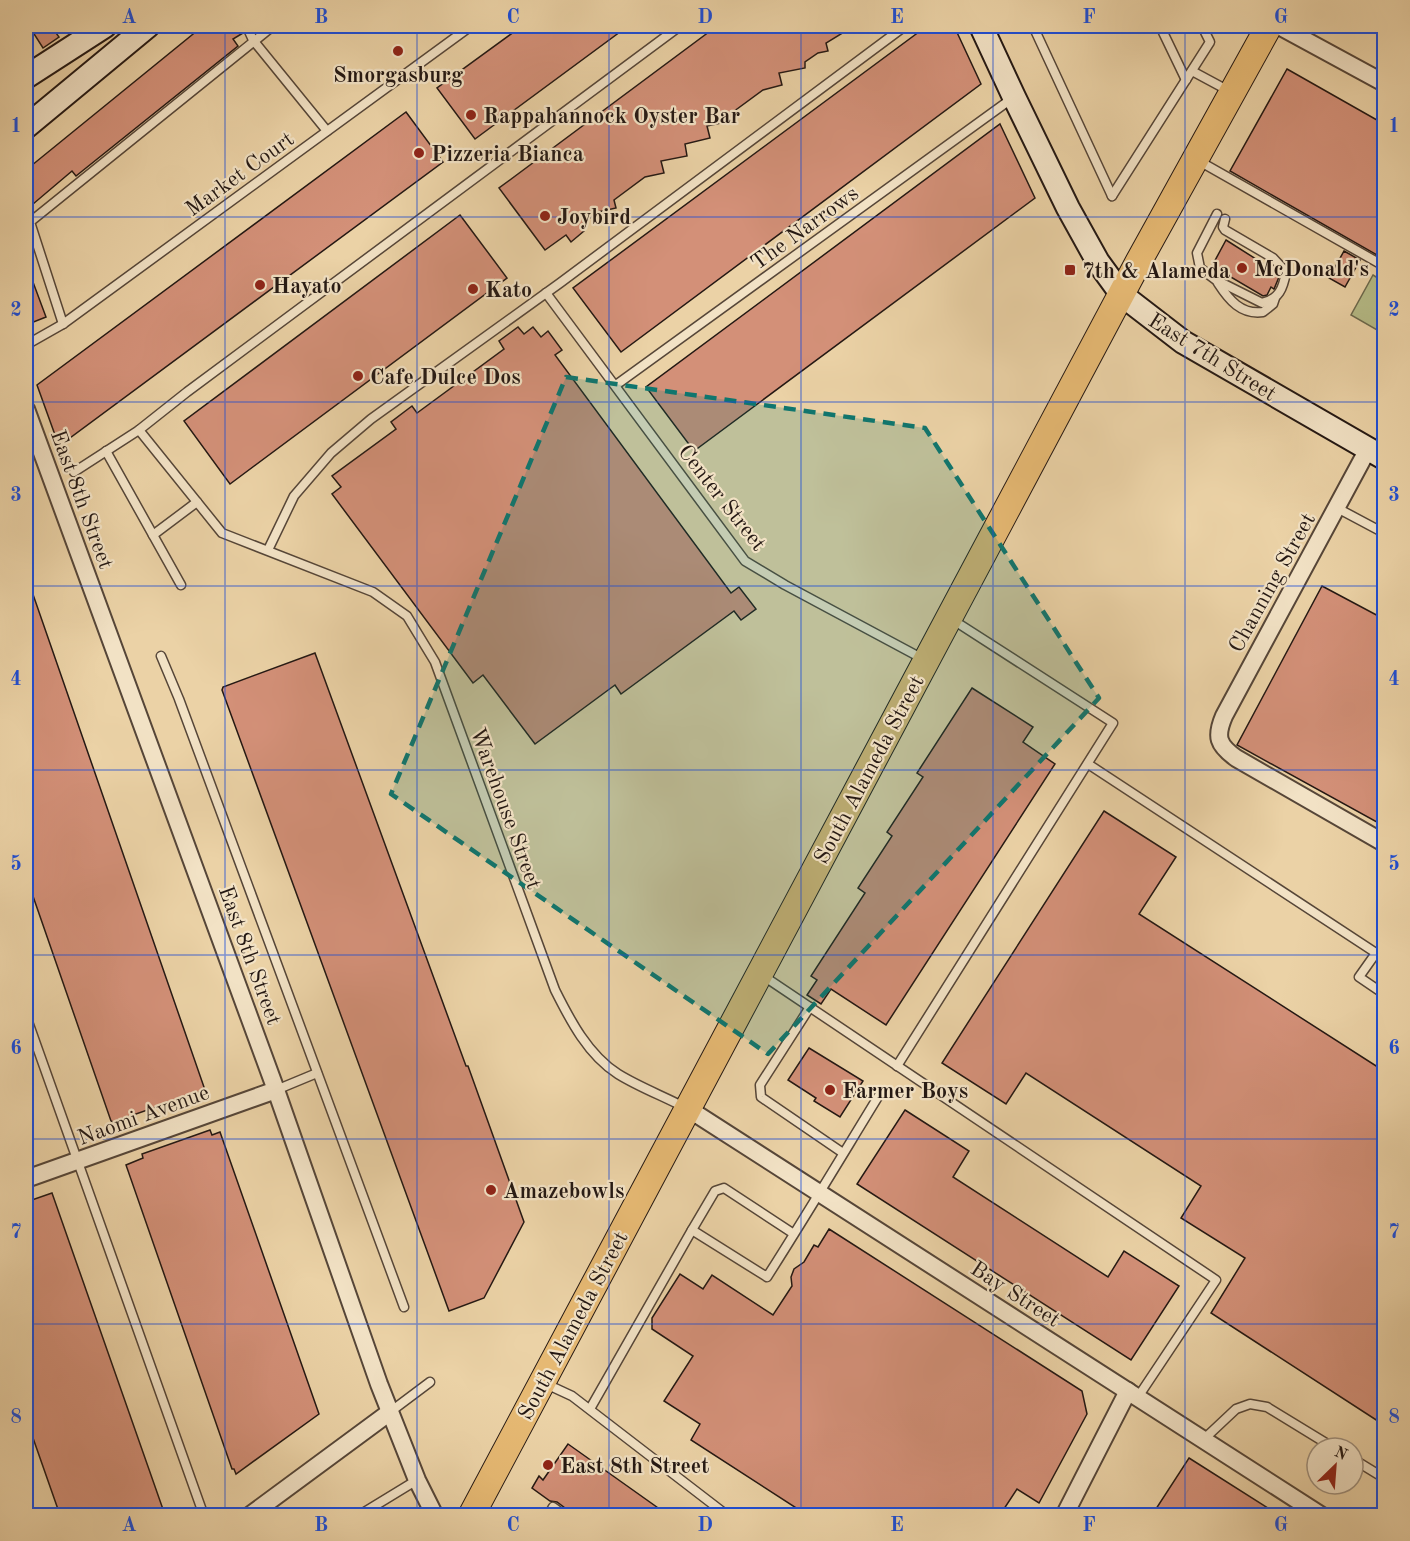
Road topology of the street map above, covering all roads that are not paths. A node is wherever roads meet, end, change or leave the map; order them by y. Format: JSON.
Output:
{"nodes":[{"id":1,"x":105,"y":26,"type":"edge"},
{"id":2,"x":148,"y":26,"type":"edge"},
{"id":3,"x":273,"y":26,"type":"edge"},
{"id":4,"x":471,"y":26,"type":"edge"},
{"id":5,"x":680,"y":26,"type":"edge"},
{"id":6,"x":905,"y":26,"type":"edge"},
{"id":7,"x":981,"y":26,"type":"edge"},
{"id":8,"x":1033,"y":26,"type":"edge"},
{"id":9,"x":1160,"y":26,"type":"edge"},
{"id":10,"x":1202,"y":26,"type":"edge"},
{"id":11,"x":1269,"y":26,"type":"edge"},
{"id":12,"x":1279,"y":26,"type":"edge"},
{"id":13,"x":248,"y":29,"type":"dead end"},
{"id":14,"x":253,"y":40,"type":"junction"},
{"id":15,"x":1192,"y":71,"type":"junction"},
{"id":16,"x":26,"y":77,"type":"edge"},
{"id":17,"x":1186,"y":80,"type":"junction"},
{"id":18,"x":1384,"y":83,"type":"edge"},
{"id":19,"x":1232,"y":93,"type":"junction"},
{"id":20,"x":1014,"y":98,"type":"junction"},
{"id":21,"x":26,"y":127,"type":"edge"},
{"id":22,"x":327,"y":131,"type":"junction"},
{"id":23,"x":1196,"y":159,"type":"junction"},
{"id":24,"x":1217,"y":214,"type":"dead end"},
{"id":25,"x":1226,"y":219,"type":"dead end"},
{"id":26,"x":1384,"y":266,"type":"edge"},
{"id":27,"x":1216,"y":280,"type":"junction"},
{"id":28,"x":546,"y":293,"type":"junction"},
{"id":29,"x":1122,"y":295,"type":"junction"},
{"id":30,"x":1276,"y":297,"type":"junction"},
{"id":31,"x":63,"y":324,"type":"junction"},
{"id":32,"x":26,"y":345,"type":"edge"},
{"id":33,"x":616,"y":385,"type":"junction"},
{"id":34,"x":26,"y":410,"type":"edge"},
{"id":35,"x":139,"y":430,"type":"junction"},
{"id":36,"x":106,"y":451,"type":"junction"},
{"id":37,"x":1376,"y":454,"type":"edge"},
{"id":38,"x":74,"y":472,"type":"dead end"},
{"id":39,"x":197,"y":502,"type":"junction"},
{"id":40,"x":1337,"y":508,"type":"junction"},
{"id":41,"x":1384,"y":534,"type":"edge"},
{"id":42,"x":153,"y":536,"type":"junction"},
{"id":43,"x":267,"y":550,"type":"junction"},
{"id":44,"x":181,"y":585,"type":"dead end"},
{"id":45,"x":949,"y":617,"type":"junction"},
{"id":46,"x":160,"y":656,"type":"dead end"},
{"id":47,"x":926,"y":661,"type":"junction"},
{"id":48,"x":1088,"y":764,"type":"junction"},
{"id":49,"x":1384,"y":843,"type":"edge"},
{"id":50,"x":759,"y":973,"type":"junction"},
{"id":51,"x":1384,"y":994,"type":"edge"},
{"id":52,"x":810,"y":1007,"type":"junction"},
{"id":53,"x":26,"y":1016,"type":"edge"},
{"id":54,"x":897,"y":1065,"type":"junction"},
{"id":55,"x":317,"y":1073,"type":"junction"},
{"id":56,"x":276,"y":1090,"type":"junction"},
{"id":57,"x":881,"y":1092,"type":"dead end"},
{"id":58,"x":687,"y":1108,"type":"junction"},
{"id":59,"x":843,"y":1154,"type":"junction"},
{"id":60,"x":76,"y":1162,"type":"junction"},
{"id":61,"x":26,"y":1179,"type":"edge"},
{"id":62,"x":820,"y":1194,"type":"junction"},
{"id":63,"x":692,"y":1230,"type":"junction"},
{"id":64,"x":794,"y":1234,"type":"junction"},
{"id":65,"x":404,"y":1307,"type":"dead end"},
{"id":66,"x":430,"y":1382,"type":"dead end"},
{"id":67,"x":542,"y":1382,"type":"junction"},
{"id":68,"x":1133,"y":1394,"type":"junction"},
{"id":69,"x":590,"y":1409,"type":"junction"},
{"id":70,"x":390,"y":1412,"type":"junction"},
{"id":71,"x":1314,"y":1436,"type":"edge"},
{"id":72,"x":1203,"y":1440,"type":"junction"},
{"id":73,"x":1365,"y":1467,"type":"edge"},
{"id":74,"x":1384,"y":1479,"type":"edge"},
{"id":75,"x":417,"y":1480,"type":"junction"},
{"id":76,"x":204,"y":1515,"type":"edge"},
{"id":77,"x":249,"y":1515,"type":"edge"},
{"id":78,"x":358,"y":1515,"type":"edge"},
{"id":79,"x":435,"y":1515,"type":"edge"},
{"id":80,"x":471,"y":1515,"type":"edge"},
{"id":81,"x":548,"y":1515,"type":"edge"},
{"id":82,"x":565,"y":1515,"type":"edge"},
{"id":83,"x":728,"y":1515,"type":"edge"},
{"id":84,"x":1064,"y":1515,"type":"edge"},
{"id":85,"x":1322,"y":1515,"type":"edge"}],
"edges":[{"from":1,"to":16,"type":"main road"},
{"from":2,"to":21,"type":"main road"},
{"from":3,"to":14,"type":"lane"},
{"from":4,"to":22,"type":"lane","name":"Market Court"},
{"from":5,"to":35,"type":"lane"},
{"from":6,"to":28,"type":"lane"},
{"from":7,"to":20,"type":"main road","name":"East 7th Street"},
{"from":8,"to":17,"type":"lane"},
{"from":9,"to":17,"type":"lane"},
{"from":10,"to":15,"type":"lane"},
{"from":11,"to":19,"type":"main road","name":"South Alameda Street"},
{"from":12,"to":18,"type":"street"},
{"from":13,"to":14,"type":"lane"},
{"from":14,"to":22,"type":"lane"},
{"from":14,"to":31,"type":"lane"},
{"from":15,"to":17,"type":"lane"},
{"from":15,"to":19,"type":"lane"},
{"from":19,"to":23,"type":"main road","name":"South Alameda Street"},
{"from":20,"to":29,"type":"main road","name":"East 7th Street"},
{"from":20,"to":33,"type":"lane","name":"The Narrows"},
{"from":22,"to":31,"type":"lane","name":"Market Court"},
{"from":23,"to":26,"type":"lane"},
{"from":23,"to":29,"type":"main road","name":"South Alameda Street"},
{"from":24,"to":27,"type":"lane"},
{"from":25,"to":30,"type":"lane"},
{"from":27,"to":30,"type":"lane"},
{"from":27,"to":30,"type":"lane"},
{"from":28,"to":33,"type":"lane","name":"Center Street"},
{"from":28,"to":43,"type":"lane"},
{"from":29,"to":37,"type":"main road","name":"East 7th Street"},
{"from":29,"to":45,"type":"main road","name":"South Alameda Street"},
{"from":31,"to":32,"type":"lane","name":"Market Court"},
{"from":33,"to":47,"type":"lane","name":"Center Street"},
{"from":34,"to":56,"type":"street","name":"East 8th Street"},
{"from":35,"to":36,"type":"lane"},
{"from":35,"to":39,"type":"lane","name":"Warehouse Street"},
{"from":36,"to":38,"type":"lane"},
{"from":36,"to":42,"type":"lane"},
{"from":37,"to":40,"type":"street","name":"Channing Street"},
{"from":39,"to":42,"type":"lane"},
{"from":39,"to":43,"type":"lane","name":"Warehouse Street"},
{"from":40,"to":41,"type":"lane"},
{"from":40,"to":49,"type":"street","name":"Channing Street"},
{"from":42,"to":44,"type":"lane"},
{"from":43,"to":58,"type":"lane","name":"Warehouse Street"},
{"from":45,"to":47,"type":"main road","name":"South Alameda Street"},
{"from":45,"to":48,"type":"lane"},
{"from":46,"to":55,"type":"lane"},
{"from":47,"to":50,"type":"main road","name":"South Alameda Street"},
{"from":48,"to":51,"type":"lane"},
{"from":48,"to":54,"type":"lane"},
{"from":50,"to":52,"type":"lane"},
{"from":50,"to":58,"type":"main road","name":"South Alameda Street"},
{"from":52,"to":54,"type":"lane"},
{"from":52,"to":59,"type":"lane"},
{"from":53,"to":60,"type":"lane"},
{"from":54,"to":68,"type":"lane"},
{"from":55,"to":56,"type":"lane"},
{"from":55,"to":65,"type":"lane"},
{"from":56,"to":60,"type":"street","name":"Naomi Avenue"},
{"from":56,"to":70,"type":"street","name":"East 8th Street"},
{"from":57,"to":59,"type":"lane"},
{"from":58,"to":62,"type":"street","name":"Bay Street"},
{"from":58,"to":67,"type":"main road","name":"South Alameda Street"},
{"from":59,"to":62,"type":"lane"},
{"from":60,"to":61,"type":"street","name":"Naomi Avenue"},
{"from":60,"to":76,"type":"lane"},
{"from":62,"to":64,"type":"lane"},
{"from":62,"to":68,"type":"street","name":"Bay Street"},
{"from":63,"to":64,"type":"lane"},
{"from":63,"to":64,"type":"lane"},
{"from":63,"to":69,"type":"lane"},
{"from":66,"to":70,"type":"lane"},
{"from":67,"to":69,"type":"lane"},
{"from":67,"to":80,"type":"main road","name":"South Alameda Street"},
{"from":68,"to":72,"type":"street","name":"Bay Street"},
{"from":68,"to":84,"type":"street"},
{"from":69,"to":83,"type":"lane"},
{"from":70,"to":75,"type":"street","name":"East 8th Street"},
{"from":70,"to":77,"type":"street"},
{"from":71,"to":72,"type":"lane"},
{"from":72,"to":85,"type":"street","name":"Bay Street"},
{"from":73,"to":74,"type":"lane"},
{"from":75,"to":78,"type":"lane"},
{"from":75,"to":79,"type":"street","name":"East 8th Street"},
{"from":81,"to":82,"type":"lane"}]}
